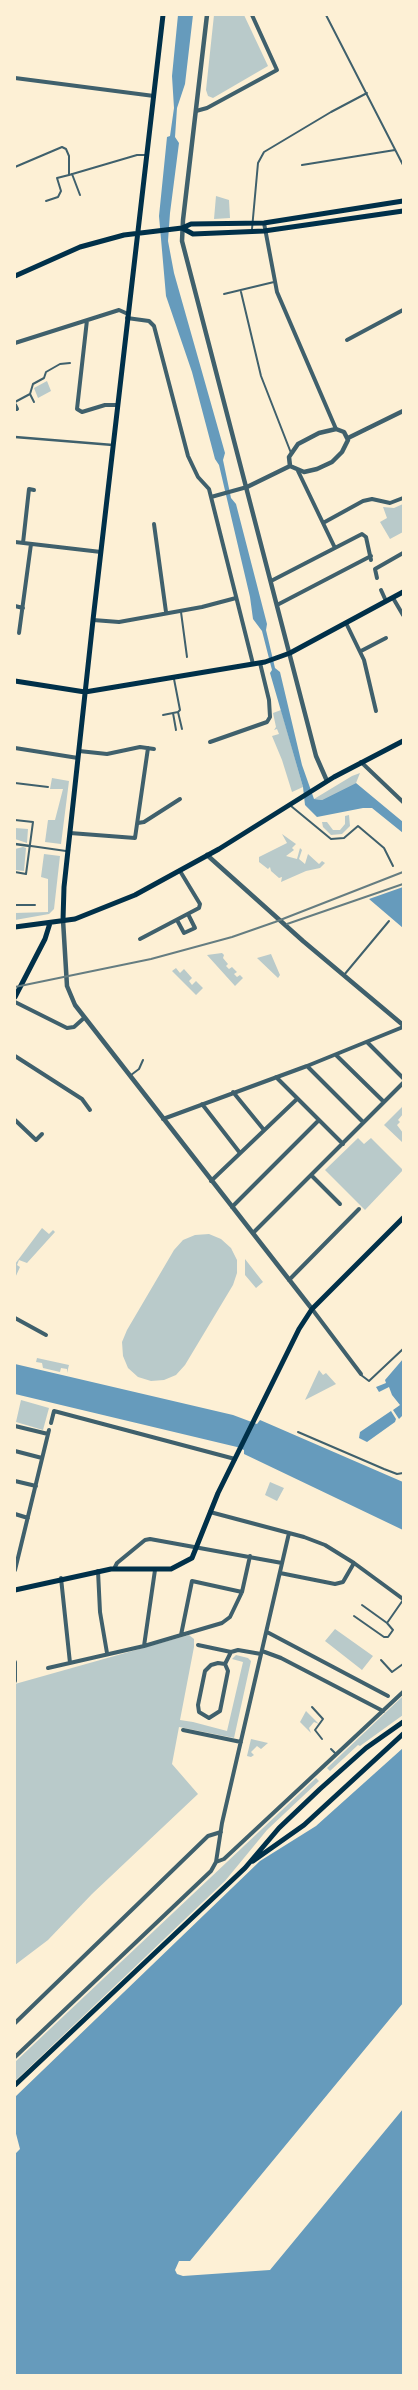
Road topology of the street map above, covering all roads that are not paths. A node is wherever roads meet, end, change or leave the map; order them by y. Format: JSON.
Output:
{"nodes":[{"id":1,"x":163,"y":15,"type":"edge"},
{"id":2,"x":207,"y":15,"type":"edge"},
{"id":3,"x":252,"y":15,"type":"edge"},
{"id":4,"x":326,"y":15,"type":"edge"},
{"id":5,"x":15,"y":78,"type":"edge"},
{"id":6,"x":367,"y":93,"type":"junction"},
{"id":7,"x":154,"y":96,"type":"junction"},
{"id":8,"x":196,"y":111,"type":"junction"},
{"id":9,"x":395,"y":150,"type":"junction"},
{"id":10,"x":148,"y":155,"type":"junction"},
{"id":11,"x":403,"y":164,"type":"edge"},
{"id":12,"x":302,"y":165,"type":"dead end"},
{"id":13,"x":15,"y":167,"type":"edge"},
{"id":14,"x":71,"y":174,"type":"junction"},
{"id":15,"x":80,"y":195,"type":"dead end"},
{"id":16,"x":46,"y":201,"type":"dead end"},
{"id":17,"x":403,"y":201,"type":"edge"},
{"id":18,"x":351,"y":209,"type":"junction"},
{"id":19,"x":403,"y":211,"type":"edge"},
{"id":20,"x":354,"y":219,"type":"junction"},
{"id":21,"x":252,"y":222,"type":"junction"},
{"id":22,"x":264,"y":222,"type":"junction"},
{"id":23,"x":182,"y":228,"type":"junction"},
{"id":24,"x":252,"y":232,"type":"junction"},
{"id":25,"x":264,"y":232,"type":"junction"},
{"id":26,"x":138,"y":233,"type":"junction"},
{"id":27,"x":15,"y":276,"type":"edge"},
{"id":28,"x":274,"y":282,"type":"junction"},
{"id":29,"x":241,"y":292,"type":"junction"},
{"id":30,"x":224,"y":294,"type":"dead end"},
{"id":31,"x":403,"y":310,"type":"edge"},
{"id":32,"x":128,"y":316,"type":"junction"},
{"id":33,"x":88,"y":320,"type":"junction"},
{"id":34,"x":347,"y":340,"type":"dead end"},
{"id":35,"x":15,"y":343,"type":"edge"},
{"id":36,"x":70,"y":363,"type":"dead end"},
{"id":37,"x":30,"y":394,"type":"junction"},
{"id":38,"x":34,"y":402,"type":"dead end"},
{"id":39,"x":16,"y":405,"type":"edge"},
{"id":40,"x":118,"y":405,"type":"junction"},
{"id":41,"x":403,"y":411,"type":"edge"},
{"id":42,"x":336,"y":429,"type":"junction"},
{"id":43,"x":15,"y":437,"type":"edge"},
{"id":44,"x":348,"y":438,"type":"junction"},
{"id":45,"x":113,"y":445,"type":"junction"},
{"id":46,"x":291,"y":453,"type":"junction"},
{"id":47,"x":290,"y":466,"type":"junction"},
{"id":48,"x":298,"y":471,"type":"junction"},
{"id":49,"x":247,"y":487,"type":"junction"},
{"id":50,"x":34,"y":490,"type":"dead end"},
{"id":51,"x":211,"y":497,"type":"junction"},
{"id":52,"x":403,"y":498,"type":"edge"},
{"id":53,"x":323,"y":523,"type":"junction"},
{"id":54,"x":154,"y":524,"type":"dead end"},
{"id":55,"x":15,"y":542,"type":"edge"},
{"id":56,"x":23,"y":543,"type":"junction"},
{"id":57,"x":31,"y":544,"type":"junction"},
{"id":58,"x":335,"y":548,"type":"junction"},
{"id":59,"x":101,"y":552,"type":"junction"},
{"id":60,"x":403,"y":554,"type":"edge"},
{"id":61,"x":377,"y":578,"type":"dead end"},
{"id":62,"x":270,"y":581,"type":"junction"},
{"id":63,"x":381,"y":590,"type":"dead end"},
{"id":64,"x":403,"y":592,"type":"edge"},
{"id":65,"x":236,"y":598,"type":"junction"},
{"id":66,"x":393,"y":598,"type":"junction"},
{"id":67,"x":386,"y":601,"type":"junction"},
{"id":68,"x":277,"y":605,"type":"junction"},
{"id":69,"x":15,"y":606,"type":"edge"},
{"id":70,"x":23,"y":608,"type":"junction"},
{"id":71,"x":180,"y":610,"type":"junction"},
{"id":72,"x":166,"y":612,"type":"junction"},
{"id":73,"x":403,"y":615,"type":"edge"},
{"id":74,"x":93,"y":620,"type":"junction"},
{"id":75,"x":346,"y":623,"type":"junction"},
{"id":76,"x":19,"y":633,"type":"dead end"},
{"id":77,"x":386,"y":638,"type":"dead end"},
{"id":78,"x":361,"y":651,"type":"junction"},
{"id":79,"x":290,"y":653,"type":"junction"},
{"id":80,"x":187,"y":658,"type":"dead end"},
{"id":81,"x":262,"y":663,"type":"junction"},
{"id":82,"x":253,"y":664,"type":"junction"},
{"id":83,"x":174,"y":678,"type":"junction"},
{"id":84,"x":15,"y":681,"type":"edge"},
{"id":85,"x":85,"y":692,"type":"junction"},
{"id":86,"x":376,"y":711,"type":"dead end"},
{"id":87,"x":178,"y":712,"type":"junction"},
{"id":88,"x":173,"y":713,"type":"junction"},
{"id":89,"x":163,"y":715,"type":"dead end"},
{"id":90,"x":182,"y":729,"type":"dead end"},
{"id":91,"x":176,"y":730,"type":"dead end"},
{"id":92,"x":210,"y":742,"type":"dead end"},
{"id":93,"x":403,"y":742,"type":"edge"},
{"id":94,"x":15,"y":748,"type":"edge"},
{"id":95,"x":148,"y":748,"type":"junction"},
{"id":96,"x":154,"y":749,"type":"dead end"},
{"id":97,"x":79,"y":751,"type":"junction"},
{"id":98,"x":78,"y":758,"type":"junction"},
{"id":99,"x":361,"y":762,"type":"junction"},
{"id":100,"x":327,"y":781,"type":"junction"},
{"id":101,"x":15,"y":783,"type":"edge"},
{"id":102,"x":48,"y":788,"type":"dead end"},
{"id":103,"x":180,"y":799,"type":"dead end"},
{"id":104,"x":403,"y":802,"type":"edge"},
{"id":105,"x":289,"y":805,"type":"junction"},
{"id":106,"x":15,"y":820,"type":"edge"},
{"id":107,"x":138,"y":823,"type":"junction"},
{"id":108,"x":70,"y":833,"type":"junction"},
{"id":109,"x":15,"y":844,"type":"edge"},
{"id":110,"x":30,"y":846,"type":"junction"},
{"id":111,"x":68,"y":851,"type":"junction"},
{"id":112,"x":207,"y":855,"type":"junction"},
{"id":113,"x":393,"y":866,"type":"dead end"},
{"id":114,"x":180,"y":871,"type":"junction"},
{"id":115,"x":15,"y":872,"type":"edge"},
{"id":116,"x":15,"y":904,"type":"edge"},
{"id":117,"x":35,"y":905,"type":"dead end"},
{"id":118,"x":188,"y":914,"type":"junction"},
{"id":119,"x":63,"y":920,"type":"junction"},
{"id":120,"x":177,"y":920,"type":"junction"},
{"id":121,"x":389,"y":921,"type":"dead end"},
{"id":122,"x":50,"y":923,"type":"junction"},
{"id":123,"x":15,"y":926,"type":"edge"},
{"id":124,"x":140,"y":939,"type":"dead end"},
{"id":125,"x":344,"y":975,"type":"junction"},
{"id":126,"x":15,"y":997,"type":"edge"},
{"id":127,"x":15,"y":1002,"type":"edge"},
{"id":128,"x":84,"y":1018,"type":"junction"},
{"id":129,"x":403,"y":1026,"type":"edge"},
{"id":130,"x":367,"y":1042,"type":"junction"},
{"id":131,"x":336,"y":1055,"type":"junction"},
{"id":132,"x":15,"y":1056,"type":"edge"},
{"id":133,"x":143,"y":1060,"type":"dead end"},
{"id":134,"x":307,"y":1066,"type":"junction"},
{"id":135,"x":129,"y":1076,"type":"junction"},
{"id":136,"x":276,"y":1077,"type":"junction"},
{"id":137,"x":403,"y":1078,"type":"edge"},
{"id":138,"x":403,"y":1083,"type":"edge"},
{"id":139,"x":233,"y":1092,"type":"junction"},
{"id":140,"x":297,"y":1099,"type":"junction"},
{"id":141,"x":384,"y":1102,"type":"junction"},
{"id":142,"x":202,"y":1104,"type":"junction"},
{"id":143,"x":90,"y":1110,"type":"dead end"},
{"id":144,"x":163,"y":1119,"type":"junction"},
{"id":145,"x":15,"y":1120,"type":"edge"},
{"id":146,"x":319,"y":1120,"type":"junction"},
{"id":147,"x":364,"y":1122,"type":"junction"},
{"id":148,"x":264,"y":1130,"type":"junction"},
{"id":149,"x":42,"y":1134,"type":"dead end"},
{"id":150,"x":343,"y":1144,"type":"junction"},
{"id":151,"x":240,"y":1153,"type":"junction"},
{"id":152,"x":311,"y":1175,"type":"junction"},
{"id":153,"x":211,"y":1181,"type":"junction"},
{"id":154,"x":340,"y":1204,"type":"dead end"},
{"id":155,"x":232,"y":1207,"type":"junction"},
{"id":156,"x":359,"y":1209,"type":"dead end"},
{"id":157,"x":403,"y":1218,"type":"edge"},
{"id":158,"x":253,"y":1233,"type":"junction"},
{"id":159,"x":288,"y":1280,"type":"junction"},
{"id":160,"x":312,"y":1309,"type":"junction"},
{"id":161,"x":15,"y":1318,"type":"edge"},
{"id":162,"x":46,"y":1334,"type":"dead end"},
{"id":163,"x":403,"y":1348,"type":"edge"},
{"id":164,"x":361,"y":1374,"type":"joint"},
{"id":165,"x":51,"y":1423,"type":"dead end"},
{"id":166,"x":15,"y":1426,"type":"edge"},
{"id":167,"x":298,"y":1432,"type":"dead end"},
{"id":168,"x":15,"y":1451,"type":"edge"},
{"id":169,"x":42,"y":1458,"type":"junction"},
{"id":170,"x":235,"y":1459,"type":"junction"},
{"id":171,"x":403,"y":1473,"type":"edge"},
{"id":172,"x":15,"y":1481,"type":"edge"},
{"id":173,"x":36,"y":1486,"type":"junction"},
{"id":174,"x":210,"y":1512,"type":"junction"},
{"id":175,"x":15,"y":1514,"type":"edge"},
{"id":176,"x":28,"y":1518,"type":"junction"},
{"id":177,"x":289,"y":1533,"type":"junction"},
{"id":178,"x":198,"y":1546,"type":"junction"},
{"id":179,"x":17,"y":1555,"type":"edge"},
{"id":180,"x":250,"y":1556,"type":"junction"},
{"id":181,"x":282,"y":1563,"type":"junction"},
{"id":182,"x":354,"y":1563,"type":"junction"},
{"id":183,"x":114,"y":1569,"type":"junction"},
{"id":184,"x":15,"y":1570,"type":"edge"},
{"id":185,"x":155,"y":1570,"type":"junction"},
{"id":186,"x":98,"y":1571,"type":"junction"},
{"id":187,"x":280,"y":1573,"type":"junction"},
{"id":188,"x":61,"y":1578,"type":"junction"},
{"id":189,"x":15,"y":1590,"type":"edge"},
{"id":190,"x":242,"y":1592,"type":"junction"},
{"id":191,"x":403,"y":1600,"type":"edge"},
{"id":192,"x":362,"y":1605,"type":"dead end"},
{"id":193,"x":354,"y":1616,"type":"dead end"},
{"id":194,"x":386,"y":1623,"type":"junction"},
{"id":195,"x":266,"y":1632,"type":"junction"},
{"id":196,"x":181,"y":1635,"type":"junction"},
{"id":197,"x":198,"y":1645,"type":"dead end"},
{"id":198,"x":144,"y":1646,"type":"junction"},
{"id":199,"x":231,"y":1652,"type":"junction"},
{"id":200,"x":262,"y":1652,"type":"junction"},
{"id":201,"x":107,"y":1653,"type":"junction"},
{"id":202,"x":381,"y":1660,"type":"dead end"},
{"id":203,"x":15,"y":1662,"type":"edge"},
{"id":204,"x":70,"y":1663,"type":"junction"},
{"id":205,"x":225,"y":1664,"type":"junction"},
{"id":206,"x":403,"y":1664,"type":"edge"},
{"id":207,"x":48,"y":1668,"type":"dead end"},
{"id":208,"x":15,"y":1681,"type":"edge"},
{"id":209,"x":403,"y":1692,"type":"edge"},
{"id":210,"x":388,"y":1696,"type":"dead end"},
{"id":211,"x":312,"y":1707,"type":"dead end"},
{"id":212,"x":382,"y":1710,"type":"junction"},
{"id":213,"x":403,"y":1722,"type":"edge"},
{"id":214,"x":183,"y":1730,"type":"dead end"},
{"id":215,"x":403,"y":1734,"type":"edge"},
{"id":216,"x":322,"y":1739,"type":"dead end"},
{"id":217,"x":241,"y":1742,"type":"junction"},
{"id":218,"x":332,"y":1749,"type":"dead end"},
{"id":219,"x":336,"y":1754,"type":"junction"},
{"id":220,"x":221,"y":1832,"type":"junction"},
{"id":221,"x":216,"y":1862,"type":"junction"},
{"id":222,"x":245,"y":1868,"type":"junction"},
{"id":223,"x":15,"y":2023,"type":"edge"},
{"id":224,"x":15,"y":2057,"type":"edge"},
{"id":225,"x":15,"y":2085,"type":"edge"}],
"edges":[{"from":1,"to":7,"type":"main road"},
{"from":2,"to":8,"type":"street"},
{"from":3,"to":8,"type":"street"},
{"from":4,"to":6,"type":"lane"},
{"from":5,"to":7,"type":"street"},
{"from":6,"to":9,"type":"lane"},
{"from":6,"to":21,"type":"lane"},
{"from":7,"to":10,"type":"main road"},
{"from":8,"to":23,"type":"street"},
{"from":9,"to":11,"type":"lane"},
{"from":9,"to":12,"type":"lane"},
{"from":10,"to":14,"type":"lane"},
{"from":10,"to":26,"type":"main road"},
{"from":13,"to":14,"type":"lane"},
{"from":14,"to":15,"type":"lane"},
{"from":14,"to":16,"type":"lane"},
{"from":17,"to":18,"type":"main road"},
{"from":18,"to":20,"type":"main road"},
{"from":18,"to":22,"type":"main road"},
{"from":19,"to":20,"type":"main road"},
{"from":20,"to":25,"type":"main road"},
{"from":21,"to":22,"type":"main road"},
{"from":21,"to":23,"type":"main road"},
{"from":21,"to":24,"type":"lane"},
{"from":22,"to":25,"type":"street"},
{"from":23,"to":24,"type":"main road"},
{"from":23,"to":26,"type":"main road"},
{"from":23,"to":49,"type":"street"},
{"from":24,"to":25,"type":"main road"},
{"from":25,"to":28,"type":"street"},
{"from":26,"to":27,"type":"main road"},
{"from":26,"to":32,"type":"main road"},
{"from":28,"to":29,"type":"lane"},
{"from":28,"to":42,"type":"street"},
{"from":29,"to":30,"type":"lane"},
{"from":29,"to":46,"type":"lane"},
{"from":31,"to":34,"type":"street"},
{"from":32,"to":33,"type":"street"},
{"from":32,"to":40,"type":"main road"},
{"from":32,"to":51,"type":"street"},
{"from":33,"to":35,"type":"street"},
{"from":33,"to":40,"type":"street"},
{"from":36,"to":37,"type":"lane"},
{"from":37,"to":38,"type":"lane"},
{"from":37,"to":39,"type":"lane"},
{"from":40,"to":45,"type":"main road"},
{"from":41,"to":44,"type":"street"},
{"from":42,"to":44,"type":"street"},
{"from":42,"to":46,"type":"street"},
{"from":43,"to":45,"type":"street"},
{"from":44,"to":48,"type":"street"},
{"from":45,"to":59,"type":"main road"},
{"from":46,"to":47,"type":"street"},
{"from":47,"to":48,"type":"street"},
{"from":47,"to":49,"type":"street"},
{"from":48,"to":53,"type":"street"},
{"from":49,"to":51,"type":"street"},
{"from":49,"to":62,"type":"street"},
{"from":50,"to":56,"type":"street"},
{"from":51,"to":65,"type":"street"},
{"from":52,"to":53,"type":"street"},
{"from":53,"to":58,"type":"street"},
{"from":54,"to":72,"type":"street"},
{"from":55,"to":56,"type":"street"},
{"from":56,"to":57,"type":"street"},
{"from":57,"to":59,"type":"street"},
{"from":57,"to":70,"type":"street"},
{"from":58,"to":62,"type":"street"},
{"from":58,"to":68,"type":"street"},
{"from":59,"to":74,"type":"main road"},
{"from":60,"to":61,"type":"street"},
{"from":62,"to":68,"type":"street"},
{"from":63,"to":67,"type":"street"},
{"from":64,"to":66,"type":"main road"},
{"from":65,"to":71,"type":"street"},
{"from":65,"to":82,"type":"street"},
{"from":66,"to":67,"type":"main road"},
{"from":66,"to":73,"type":"street"},
{"from":67,"to":75,"type":"main road"},
{"from":68,"to":79,"type":"street"},
{"from":69,"to":70,"type":"street"},
{"from":70,"to":76,"type":"street"},
{"from":71,"to":72,"type":"street"},
{"from":71,"to":80,"type":"lane"},
{"from":72,"to":74,"type":"street"},
{"from":74,"to":85,"type":"main road"},
{"from":75,"to":78,"type":"street"},
{"from":75,"to":79,"type":"main road"},
{"from":77,"to":78,"type":"street"},
{"from":78,"to":86,"type":"street"},
{"from":79,"to":81,"type":"main road"},
{"from":79,"to":100,"type":"street"},
{"from":81,"to":82,"type":"main road"},
{"from":81,"to":92,"type":"street"},
{"from":82,"to":83,"type":"main road"},
{"from":83,"to":85,"type":"main road"},
{"from":83,"to":87,"type":"lane"},
{"from":84,"to":85,"type":"main road"},
{"from":85,"to":97,"type":"main road"},
{"from":87,"to":88,"type":"lane"},
{"from":87,"to":90,"type":"lane"},
{"from":88,"to":89,"type":"lane"},
{"from":88,"to":91,"type":"lane"},
{"from":93,"to":99,"type":"main road"},
{"from":94,"to":98,"type":"street"},
{"from":95,"to":96,"type":"street"},
{"from":95,"to":97,"type":"street"},
{"from":95,"to":107,"type":"street"},
{"from":97,"to":98,"type":"main road"},
{"from":98,"to":108,"type":"main road"},
{"from":99,"to":100,"type":"main road"},
{"from":99,"to":104,"type":"street"},
{"from":100,"to":105,"type":"main road"},
{"from":101,"to":102,"type":"lane"},
{"from":103,"to":107,"type":"street"},
{"from":105,"to":112,"type":"main road"},
{"from":105,"to":113,"type":"lane"},
{"from":106,"to":110,"type":"lane"},
{"from":107,"to":108,"type":"street"},
{"from":108,"to":111,"type":"main road"},
{"from":109,"to":110,"type":"street"},
{"from":110,"to":111,"type":"lane"},
{"from":110,"to":115,"type":"lane"},
{"from":111,"to":119,"type":"main road"},
{"from":112,"to":114,"type":"main road"},
{"from":112,"to":125,"type":"street"},
{"from":114,"to":118,"type":"street"},
{"from":114,"to":119,"type":"main road"},
{"from":116,"to":117,"type":"lane"},
{"from":118,"to":120,"type":"street"},
{"from":118,"to":120,"type":"street"},
{"from":119,"to":122,"type":"main road"},
{"from":119,"to":128,"type":"street"},
{"from":120,"to":124,"type":"street"},
{"from":121,"to":125,"type":"lane"},
{"from":122,"to":123,"type":"main road"},
{"from":122,"to":126,"type":"main road"},
{"from":125,"to":129,"type":"street"},
{"from":127,"to":128,"type":"street"},
{"from":128,"to":135,"type":"street"},
{"from":129,"to":130,"type":"street"},
{"from":130,"to":131,"type":"street"},
{"from":130,"to":137,"type":"street"},
{"from":131,"to":134,"type":"street"},
{"from":131,"to":141,"type":"street"},
{"from":132,"to":143,"type":"street"},
{"from":133,"to":135,"type":"lane"},
{"from":134,"to":136,"type":"street"},
{"from":134,"to":147,"type":"street"},
{"from":135,"to":144,"type":"street"},
{"from":136,"to":139,"type":"street"},
{"from":136,"to":140,"type":"street"},
{"from":138,"to":141,"type":"street"},
{"from":139,"to":142,"type":"street"},
{"from":139,"to":148,"type":"street"},
{"from":140,"to":146,"type":"street"},
{"from":140,"to":148,"type":"street"},
{"from":141,"to":147,"type":"street"},
{"from":142,"to":144,"type":"street"},
{"from":142,"to":151,"type":"street"},
{"from":144,"to":153,"type":"street"},
{"from":145,"to":149,"type":"street"},
{"from":146,"to":150,"type":"street"},
{"from":146,"to":155,"type":"street"},
{"from":147,"to":150,"type":"street"},
{"from":148,"to":151,"type":"street"},
{"from":150,"to":152,"type":"street"},
{"from":151,"to":153,"type":"street"},
{"from":152,"to":154,"type":"street"},
{"from":152,"to":158,"type":"street"},
{"from":153,"to":155,"type":"street"},
{"from":155,"to":158,"type":"street"},
{"from":156,"to":159,"type":"street"},
{"from":157,"to":160,"type":"main road"},
{"from":158,"to":159,"type":"street"},
{"from":159,"to":160,"type":"street"},
{"from":160,"to":164,"type":"street"},
{"from":160,"to":170,"type":"main road"},
{"from":161,"to":162,"type":"street"},
{"from":163,"to":164,"type":"lane"},
{"from":165,"to":170,"type":"street"},
{"from":166,"to":169,"type":"street"},
{"from":167,"to":171,"type":"lane"},
{"from":168,"to":169,"type":"street"},
{"from":169,"to":173,"type":"street"},
{"from":170,"to":174,"type":"main road"},
{"from":172,"to":173,"type":"street"},
{"from":173,"to":176,"type":"street"},
{"from":174,"to":177,"type":"street"},
{"from":174,"to":178,"type":"main road"},
{"from":175,"to":176,"type":"street"},
{"from":176,"to":179,"type":"street"},
{"from":177,"to":181,"type":"street"},
{"from":177,"to":182,"type":"street"},
{"from":178,"to":180,"type":"street"},
{"from":178,"to":183,"type":"street"},
{"from":178,"to":185,"type":"main road"},
{"from":179,"to":184,"type":"street"},
{"from":180,"to":181,"type":"street"},
{"from":180,"to":190,"type":"street"},
{"from":181,"to":187,"type":"street"},
{"from":182,"to":187,"type":"street"},
{"from":182,"to":191,"type":"street"},
{"from":183,"to":185,"type":"main road"},
{"from":183,"to":186,"type":"main road"},
{"from":185,"to":198,"type":"street"},
{"from":186,"to":188,"type":"main road"},
{"from":186,"to":201,"type":"street"},
{"from":187,"to":195,"type":"street"},
{"from":188,"to":189,"type":"main road"},
{"from":188,"to":204,"type":"street"},
{"from":190,"to":196,"type":"street"},
{"from":190,"to":196,"type":"street"},
{"from":191,"to":194,"type":"lane"},
{"from":192,"to":194,"type":"lane"},
{"from":193,"to":194,"type":"lane"},
{"from":195,"to":200,"type":"street"},
{"from":195,"to":210,"type":"street"},
{"from":196,"to":198,"type":"street"},
{"from":197,"to":199,"type":"street"},
{"from":198,"to":201,"type":"street"},
{"from":199,"to":200,"type":"street"},
{"from":199,"to":205,"type":"street"},
{"from":200,"to":212,"type":"street"},
{"from":200,"to":217,"type":"street"},
{"from":201,"to":204,"type":"street"},
{"from":202,"to":206,"type":"lane"},
{"from":203,"to":208,"type":"street"},
{"from":204,"to":207,"type":"street"},
{"from":205,"to":205,"type":"street"},
{"from":209,"to":212,"type":"street"},
{"from":211,"to":216,"type":"lane"},
{"from":212,"to":219,"type":"street"},
{"from":213,"to":222,"type":"main road"},
{"from":214,"to":217,"type":"street"},
{"from":215,"to":222,"type":"main road"},
{"from":217,"to":220,"type":"street"},
{"from":218,"to":219,"type":"lane"},
{"from":219,"to":221,"type":"street"},
{"from":220,"to":221,"type":"street"},
{"from":220,"to":223,"type":"street"},
{"from":221,"to":224,"type":"street"},
{"from":222,"to":225,"type":"main road"}]}
